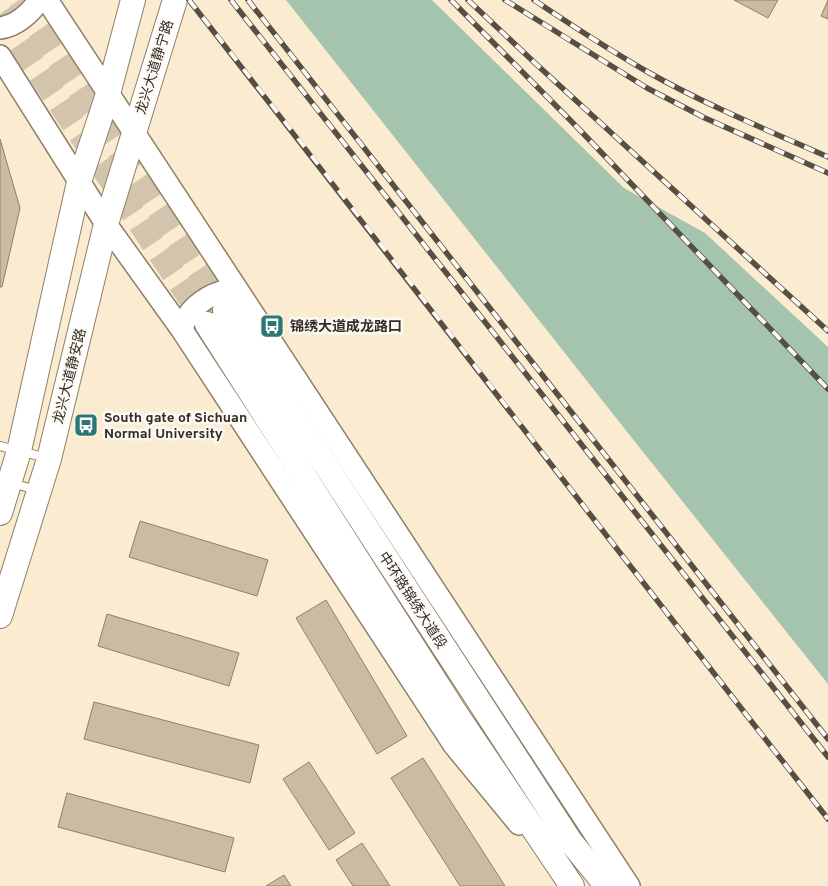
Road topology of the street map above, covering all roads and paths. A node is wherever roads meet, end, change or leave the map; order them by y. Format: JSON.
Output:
{"nodes":[{"id":1,"x":39,"y":0,"type":"edge"},
{"id":2,"x":46,"y":0,"type":"edge"},
{"id":3,"x":134,"y":0,"type":"edge"},
{"id":4,"x":175,"y":0,"type":"edge"},
{"id":5,"x":0,"y":28,"type":"edge"},
{"id":6,"x":0,"y":56,"type":"edge"},
{"id":7,"x":108,"y":94,"type":"junction"},
{"id":8,"x":134,"y":134,"type":"junction"},
{"id":9,"x":79,"y":182,"type":"junction"},
{"id":10,"x":106,"y":224,"type":"junction"},
{"id":11,"x":223,"y":308,"type":"junction"},
{"id":12,"x":182,"y":330,"type":"junction"},
{"id":13,"x":9,"y":449,"type":"edge"},
{"id":14,"x":49,"y":458,"type":"junction"},
{"id":15,"x":5,"y":481,"type":"edge"},
{"id":16,"x":39,"y":491,"type":"junction"},
{"id":17,"x":0,"y":513,"type":"edge"},
{"id":18,"x":0,"y":616,"type":"edge"},
{"id":19,"x":571,"y":886,"type":"edge"},
{"id":20,"x":607,"y":886,"type":"edge"},
{"id":21,"x":629,"y":886,"type":"edge"}],
"edges":[{"from":1,"to":5,"type":"main road"},
{"from":2,"to":7,"type":"main road"},
{"from":3,"to":7,"type":"main road"},
{"from":4,"to":8,"type":"main road","name":"龙兴大道静宁路"},
{"from":6,"to":9,"type":"main road"},
{"from":7,"to":8,"type":"main road"},
{"from":7,"to":9,"type":"main road"},
{"from":8,"to":10,"type":"main road","name":"龙兴大道静安路"},
{"from":8,"to":11,"type":"main road"},
{"from":9,"to":10,"type":"main road"},
{"from":9,"to":13,"type":"main road"},
{"from":10,"to":12,"type":"main road"},
{"from":10,"to":14,"type":"main road","name":"龙兴大道静安路"},
{"from":11,"to":12,"type":"main road"},
{"from":11,"to":19,"type":"main road","name":"中环路锦绣大道段"},
{"from":11,"to":20,"type":"main road","name":"中环路锦绣大道段"},
{"from":11,"to":21,"type":"main road"},
{"from":12,"to":19,"type":"main road"},
{"from":13,"to":14,"type":"lane"},
{"from":13,"to":15,"type":"main road"},
{"from":14,"to":16,"type":"main road","name":"龙兴大道静安路"},
{"from":15,"to":16,"type":"lane"},
{"from":15,"to":17,"type":"main road"},
{"from":16,"to":18,"type":"main road","name":"龙兴大道静安路"}]}
